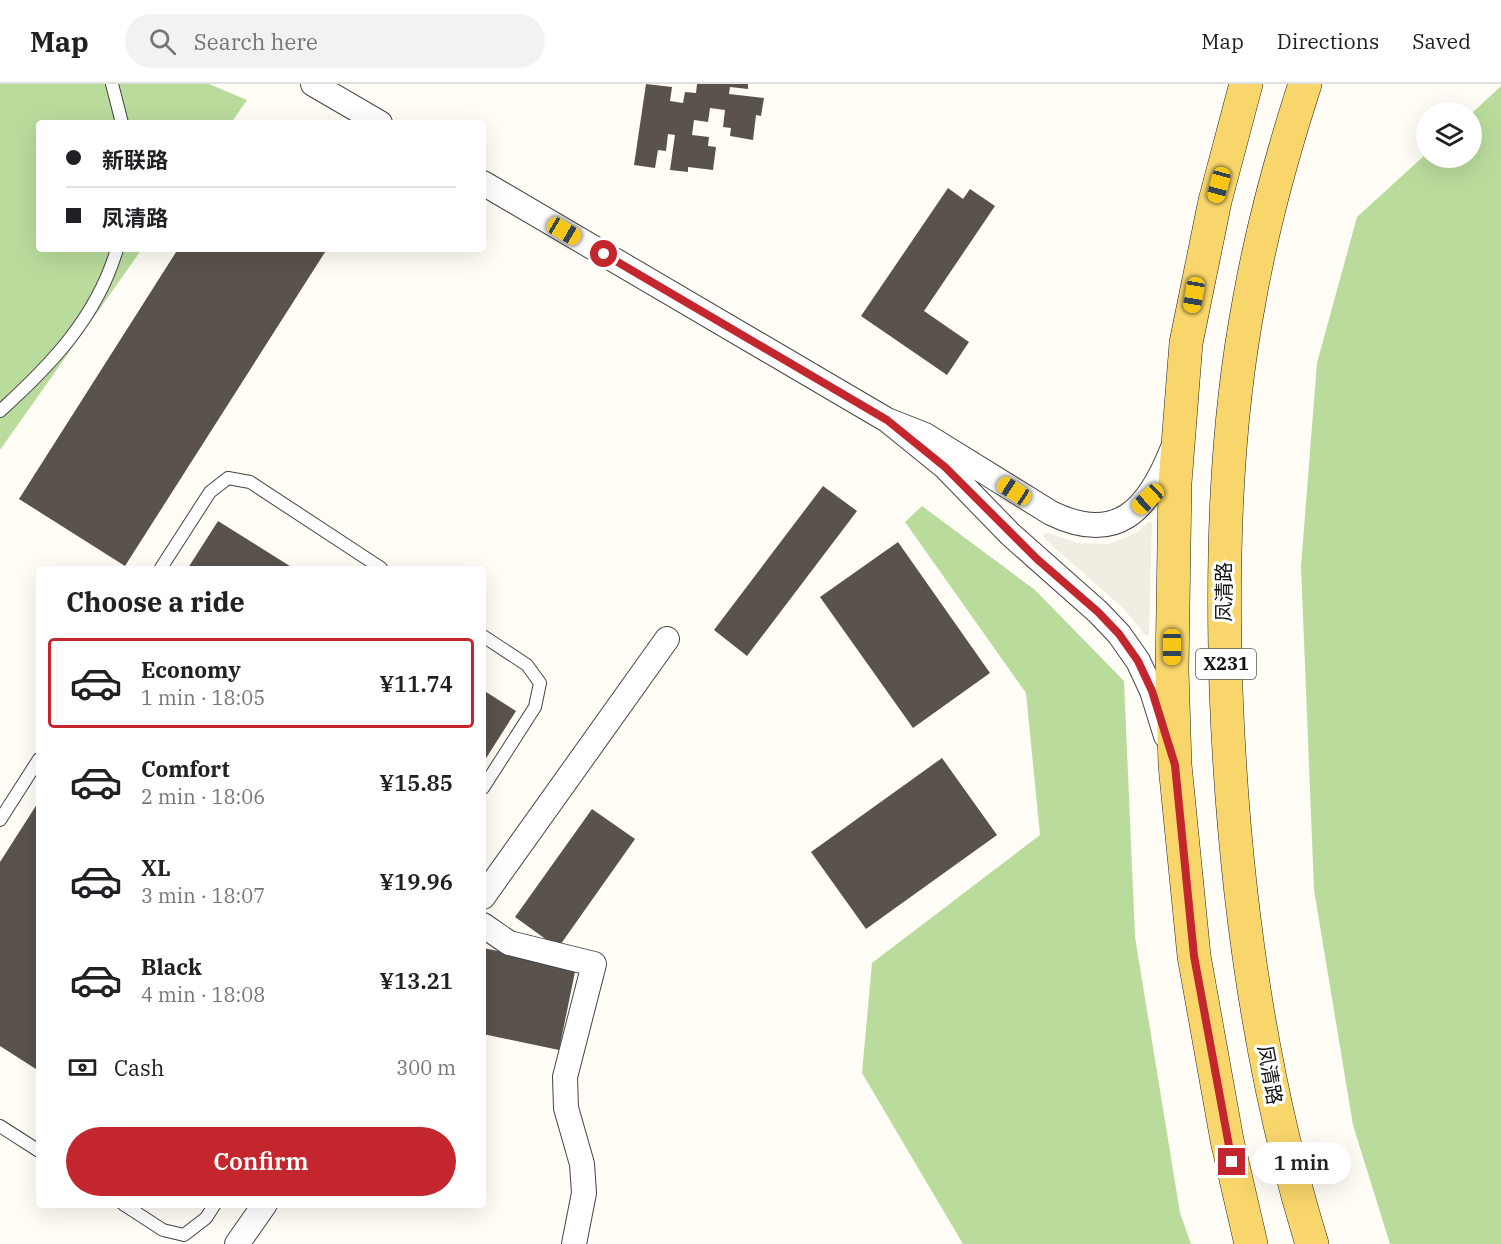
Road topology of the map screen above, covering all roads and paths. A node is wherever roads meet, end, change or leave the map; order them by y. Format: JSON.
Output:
{"nodes":[{"id":1,"x":112,"y":84,"type":"edge"},
{"id":2,"x":313,"y":84,"type":"edge"},
{"id":3,"x":1246,"y":84,"type":"edge"},
{"id":4,"x":1305,"y":84,"type":"edge"},
{"id":5,"x":121,"y":120,"type":"edge"},
{"id":6,"x":375,"y":120,"type":"edge"},
{"id":7,"x":486,"y":185,"type":"edge"},
{"id":8,"x":116,"y":252,"type":"edge"},
{"id":9,"x":0,"y":411,"type":"edge"},
{"id":10,"x":887,"y":420,"type":"junction"},
{"id":11,"x":1177,"y":437,"type":"junction"},
{"id":12,"x":162,"y":566,"type":"edge"},
{"id":13,"x":378,"y":566,"type":"edge"},
{"id":14,"x":486,"y":638,"type":"edge"},
{"id":15,"x":667,"y":639,"type":"dead end"},
{"id":16,"x":36,"y":764,"type":"edge"},
{"id":17,"x":1175,"y":765,"type":"junction"},
{"id":18,"x":486,"y":783,"type":"edge"},
{"id":19,"x":0,"y":820,"type":"edge"},
{"id":20,"x":486,"y":893,"type":"edge"},
{"id":21,"x":486,"y":927,"type":"edge"},
{"id":22,"x":0,"y":1126,"type":"edge"},
{"id":23,"x":36,"y":1149,"type":"edge"},
{"id":24,"x":129,"y":1208,"type":"edge"},
{"id":25,"x":212,"y":1208,"type":"edge"},
{"id":26,"x":262,"y":1208,"type":"edge"},
{"id":27,"x":237,"y":1244,"type":"edge"},
{"id":28,"x":574,"y":1244,"type":"edge"},
{"id":29,"x":1251,"y":1244,"type":"edge"},
{"id":30,"x":1312,"y":1244,"type":"edge"}],
"edges":[{"from":1,"to":5,"type":"lane"},
{"from":2,"to":6,"type":"street"},
{"from":3,"to":11,"type":"main road","number":"X231"},
{"from":4,"to":30,"type":"main road","name":"凤清路","number":"X231"},
{"from":7,"to":10,"type":"street"},
{"from":8,"to":9,"type":"lane"},
{"from":10,"to":11,"type":"street"},
{"from":10,"to":17,"type":"street"},
{"from":11,"to":17,"type":"main road","number":"X231"},
{"from":12,"to":13,"type":"lane"},
{"from":14,"to":18,"type":"lane"},
{"from":15,"to":20,"type":"street"},
{"from":16,"to":19,"type":"lane"},
{"from":17,"to":29,"type":"main road","number":"X231"},
{"from":21,"to":28,"type":"street"},
{"from":22,"to":23,"type":"lane"},
{"from":24,"to":25,"type":"lane"},
{"from":26,"to":27,"type":"street"}]}
